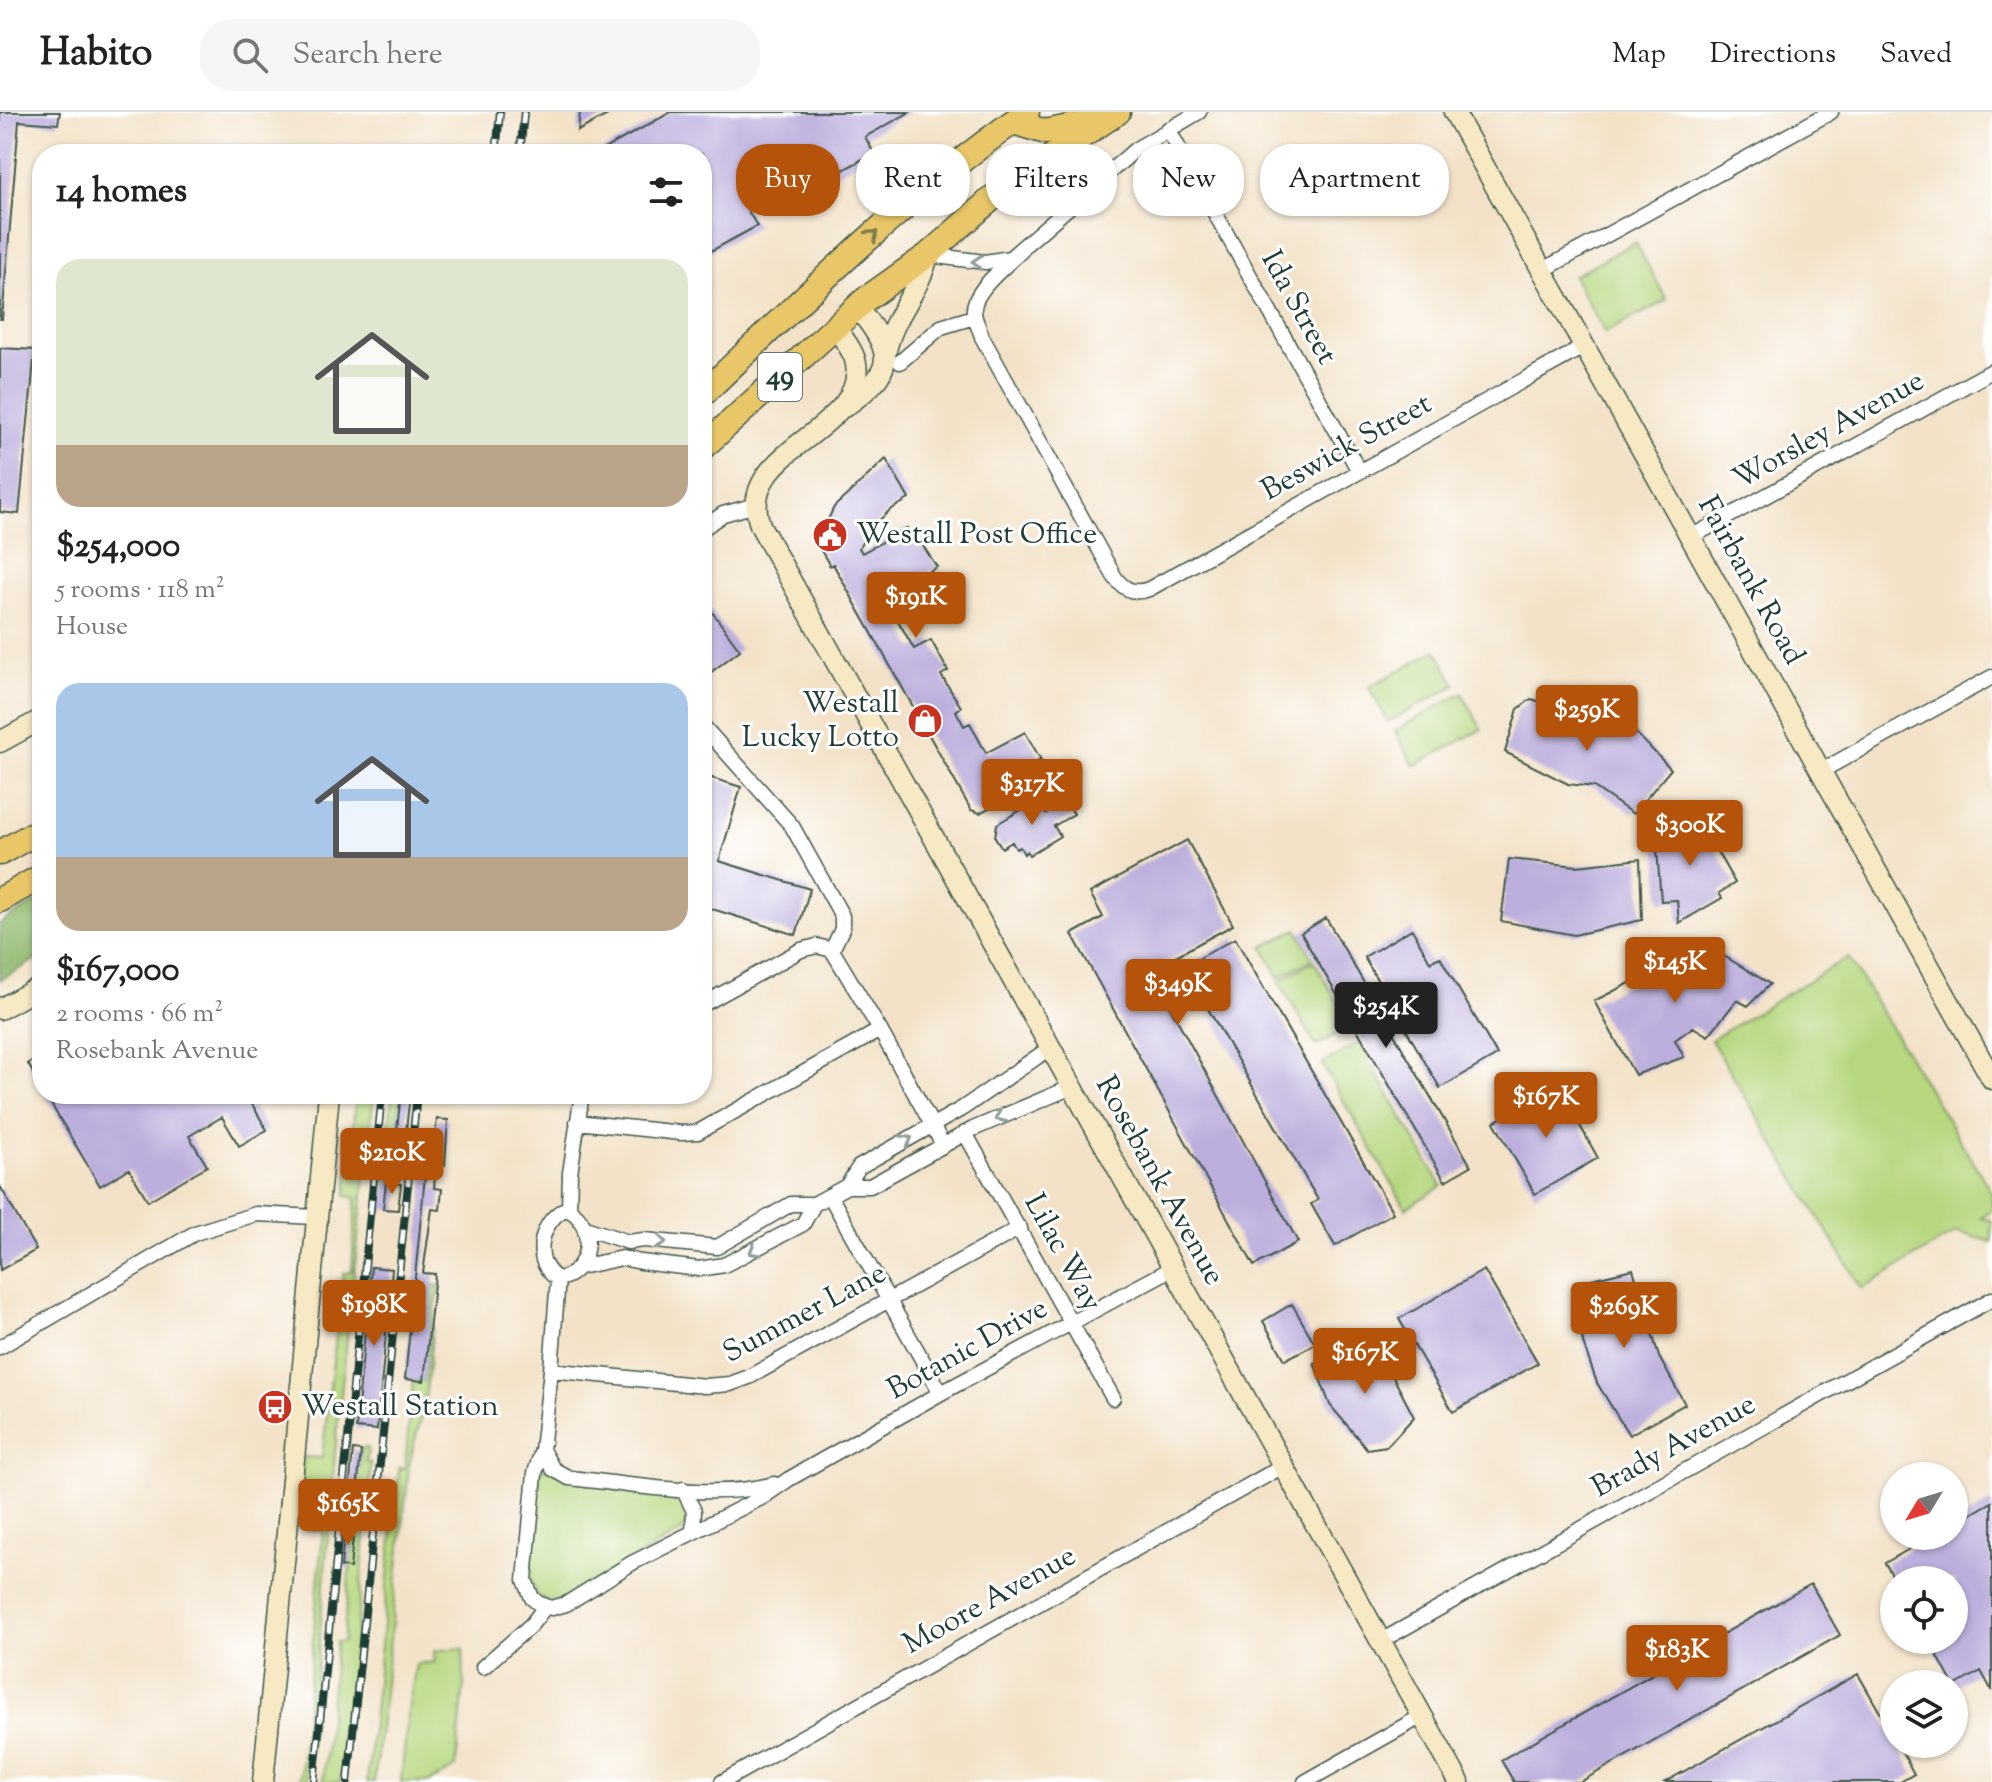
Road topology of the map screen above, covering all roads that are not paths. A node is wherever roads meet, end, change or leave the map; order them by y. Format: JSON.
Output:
{"nodes":[{"id":1,"x":1199,"y":112,"type":"edge"},
{"id":2,"x":1454,"y":112,"type":"edge"},
{"id":3,"x":1831,"y":112,"type":"edge"},
{"id":4,"x":1112,"y":116,"type":"edge"},
{"id":5,"x":1020,"y":117,"type":"edge"},
{"id":6,"x":1168,"y":129,"type":"junction"},
{"id":7,"x":1022,"y":250,"type":"junction"},
{"id":8,"x":928,"y":255,"type":"junction"},
{"id":9,"x":1543,"y":270,"type":"junction"},
{"id":10,"x":815,"y":288,"type":"junction"},
{"id":11,"x":857,"y":307,"type":"junction"},
{"id":12,"x":977,"y":322,"type":"junction"},
{"id":13,"x":835,"y":326,"type":"junction"},
{"id":14,"x":1585,"y":346,"type":"junction"},
{"id":15,"x":892,"y":360,"type":"junction"},
{"id":16,"x":1992,"y":371,"type":"edge"},
{"id":17,"x":712,"y":386,"type":"edge"},
{"id":18,"x":834,"y":413,"type":"junction"},
{"id":19,"x":712,"y":439,"type":"edge"},
{"id":20,"x":1359,"y":471,"type":"junction"},
{"id":21,"x":756,"y":505,"type":"junction"},
{"id":22,"x":712,"y":522,"type":"edge"},
{"id":23,"x":1691,"y":537,"type":"junction"},
{"id":24,"x":1992,"y":677,"type":"edge"},
{"id":25,"x":32,"y":724,"type":"edge"},
{"id":26,"x":712,"y":736,"type":"edge"},
{"id":27,"x":0,"y":742,"type":"edge"},
{"id":28,"x":1821,"y":771,"type":"junction"},
{"id":29,"x":32,"y":835,"type":"edge"},
{"id":30,"x":0,"y":853,"type":"edge"},
{"id":31,"x":32,"y":882,"type":"edge"},
{"id":32,"x":0,"y":900,"type":"edge"},
{"id":33,"x":832,"y":950,"type":"junction"},
{"id":34,"x":32,"y":991,"type":"edge"},
{"id":35,"x":712,"y":999,"type":"edge"},
{"id":36,"x":0,"y":1009,"type":"edge"},
{"id":37,"x":880,"y":1030,"type":"junction"},
{"id":38,"x":1050,"y":1048,"type":"junction"},
{"id":39,"x":1992,"y":1079,"type":"edge"},
{"id":40,"x":1072,"y":1087,"type":"junction"},
{"id":41,"x":328,"y":1104,"type":"edge"},
{"id":42,"x":580,"y":1104,"type":"edge"},
{"id":43,"x":577,"y":1122,"type":"junction"},
{"id":44,"x":932,"y":1126,"type":"junction"},
{"id":45,"x":965,"y":1133,"type":"junction"},
{"id":46,"x":943,"y":1145,"type":"junction"},
{"id":47,"x":847,"y":1186,"type":"junction"},
{"id":48,"x":830,"y":1196,"type":"junction"},
{"id":49,"x":814,"y":1204,"type":"junction"},
{"id":50,"x":569,"y":1210,"type":"junction"},
{"id":51,"x":316,"y":1217,"type":"junction"},
{"id":52,"x":585,"y":1228,"type":"junction"},
{"id":53,"x":1020,"y":1228,"type":"junction"},
{"id":54,"x":580,"y":1267,"type":"junction"},
{"id":55,"x":1173,"y":1268,"type":"junction"},
{"id":56,"x":558,"y":1279,"type":"junction"},
{"id":57,"x":1992,"y":1299,"type":"edge"},
{"id":58,"x":889,"y":1300,"type":"junction"},
{"id":59,"x":1071,"y":1323,"type":"junction"},
{"id":60,"x":0,"y":1347,"type":"edge"},
{"id":61,"x":551,"y":1370,"type":"junction"},
{"id":62,"x":941,"y":1393,"type":"junction"},
{"id":63,"x":1113,"y":1398,"type":"dead end"},
{"id":64,"x":542,"y":1450,"type":"junction"},
{"id":65,"x":1283,"y":1466,"type":"junction"},
{"id":66,"x":789,"y":1479,"type":"junction"},
{"id":67,"x":683,"y":1489,"type":"junction"},
{"id":68,"x":693,"y":1532,"type":"junction"},
{"id":69,"x":545,"y":1607,"type":"junction"},
{"id":70,"x":1381,"y":1641,"type":"junction"},
{"id":71,"x":483,"y":1667,"type":"dead end"},
{"id":72,"x":1422,"y":1716,"type":"junction"},
{"id":73,"x":263,"y":1782,"type":"edge"},
{"id":74,"x":722,"y":1782,"type":"edge"},
{"id":75,"x":1305,"y":1782,"type":"edge"},
{"id":76,"x":1459,"y":1782,"type":"edge"}],
"edges":[{"from":1,"to":6,"type":"street"},
{"from":2,"to":9,"type":"street","name":"Fairbank Road"},
{"from":3,"to":9,"type":"street"},
{"from":4,"to":5,"type":"main road"},
{"from":4,"to":8,"type":"main road","number":"49"},
{"from":10,"to":5,"type":"main road","number":"49","one_way":true},
{"from":6,"to":7,"type":"street"},
{"from":6,"to":20,"type":"street","name":"Ida Street"},
{"from":7,"to":8,"type":"street","one_way":true},
{"from":7,"to":12,"type":"street"},
{"from":8,"to":11,"type":"main road","number":"49"},
{"from":8,"to":15,"type":"street"},
{"from":9,"to":14,"type":"street","name":"Fairbank Road"},
{"from":10,"to":11,"type":"main road"},
{"from":10,"to":13,"type":"main road"},
{"from":10,"to":17,"type":"main road","number":"49"},
{"from":11,"to":13,"type":"main road","number":"49"},
{"from":11,"to":15,"type":"street"},
{"from":12,"to":15,"type":"street"},
{"from":12,"to":20,"type":"street","name":"Beswick Street"},
{"from":13,"to":18,"type":"street"},
{"from":13,"to":19,"type":"main road","number":"49"},
{"from":14,"to":20,"type":"street","name":"Beswick Street"},
{"from":14,"to":23,"type":"street","name":"Fairbank Road"},
{"from":15,"to":18,"type":"street"},
{"from":16,"to":23,"type":"street","name":"Worsley Avenue"},
{"from":18,"to":21,"type":"street"},
{"from":21,"to":22,"type":"street"},
{"from":21,"to":38,"type":"street","name":"Rosebank Avenue"},
{"from":23,"to":28,"type":"street","name":"Fairbank Road"},
{"from":24,"to":28,"type":"street"},
{"from":25,"to":27,"type":"street"},
{"from":26,"to":33,"type":"street"},
{"from":28,"to":39,"type":"street","name":"Fairbank Road"},
{"from":29,"to":30,"type":"main road"},
{"from":31,"to":32,"type":"main road"},
{"from":33,"to":35,"type":"street"},
{"from":33,"to":37,"type":"street"},
{"from":34,"to":36,"type":"street"},
{"from":37,"to":43,"type":"street"},
{"from":37,"to":44,"type":"street"},
{"from":38,"to":40,"type":"street","name":"Rosebank Avenue"},
{"from":38,"to":44,"type":"street"},
{"from":40,"to":45,"type":"street","one_way":true},
{"from":40,"to":55,"type":"street","name":"Rosebank Avenue"},
{"from":41,"to":51,"type":"street"},
{"from":42,"to":43,"type":"street"},
{"from":43,"to":50,"type":"street"},
{"from":44,"to":46,"type":"street"},
{"from":47,"to":44,"type":"street","one_way":true},
{"from":45,"to":46,"type":"street"},
{"from":45,"to":53,"type":"street","name":"Lilac Way"},
{"from":46,"to":47,"type":"street"},
{"from":47,"to":48,"type":"street"},
{"from":48,"to":49,"type":"street"},
{"from":48,"to":58,"type":"street"},
{"from":52,"to":49,"type":"street","one_way":true},
{"from":49,"to":54,"type":"street","one_way":true},
{"from":50,"to":52,"type":"street"},
{"from":50,"to":56,"type":"street"},
{"from":51,"to":60,"type":"street"},
{"from":51,"to":73,"type":"street"},
{"from":52,"to":54,"type":"street"},
{"from":53,"to":58,"type":"street","name":"Summer Lane"},
{"from":53,"to":59,"type":"street","name":"Lilac Way"},
{"from":54,"to":56,"type":"street"},
{"from":55,"to":59,"type":"street","name":"Botanic Drive"},
{"from":55,"to":65,"type":"street","name":"Rosebank Avenue"},
{"from":56,"to":61,"type":"street"},
{"from":57,"to":70,"type":"street","name":"Brady Avenue"},
{"from":58,"to":61,"type":"street","name":"Summer Lane"},
{"from":58,"to":62,"type":"street"},
{"from":59,"to":62,"type":"street","name":"Botanic Drive"},
{"from":59,"to":63,"type":"street","name":"Lilac Way"},
{"from":61,"to":64,"type":"street"},
{"from":62,"to":66,"type":"street","name":"Botanic Drive"},
{"from":64,"to":67,"type":"street","name":"Botanic Drive"},
{"from":64,"to":69,"type":"street"},
{"from":65,"to":70,"type":"street","name":"Rosebank Avenue"},
{"from":65,"to":74,"type":"street","name":"Moore Avenue"},
{"from":66,"to":67,"type":"street","name":"Botanic Drive"},
{"from":66,"to":68,"type":"street","name":"Botanic Drive"},
{"from":67,"to":68,"type":"street"},
{"from":68,"to":69,"type":"street","name":"Botanic Drive"},
{"from":69,"to":71,"type":"street","name":"Botanic Drive"},
{"from":70,"to":72,"type":"street","name":"Rosebank Avenue"},
{"from":72,"to":75,"type":"street"},
{"from":72,"to":76,"type":"street","name":"Rosebank Avenue"}]}
